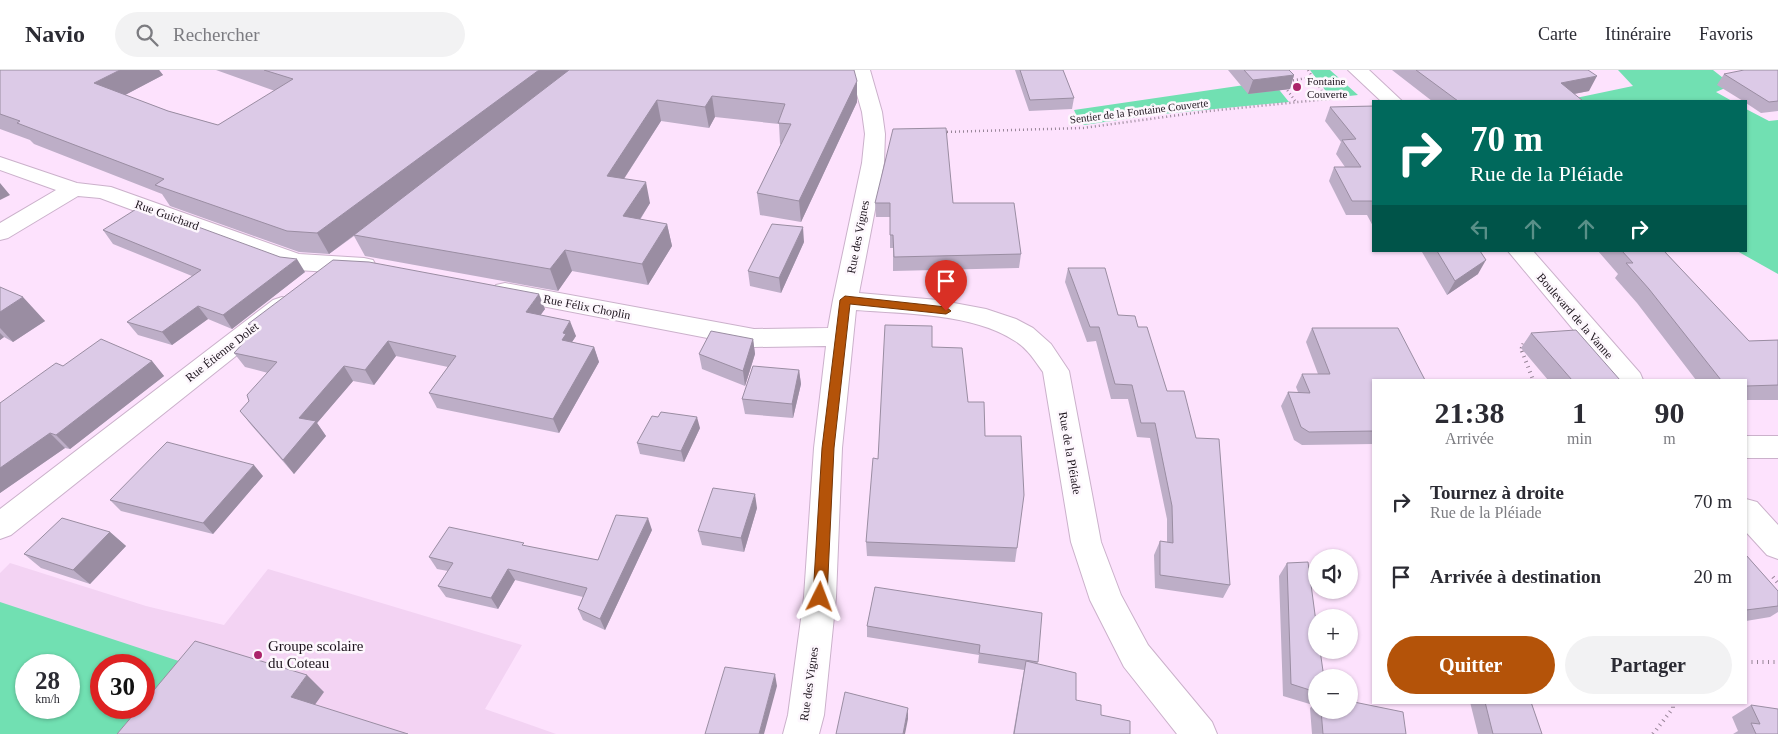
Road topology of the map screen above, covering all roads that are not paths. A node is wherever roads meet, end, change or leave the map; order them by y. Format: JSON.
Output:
{"nodes":[{"id":1,"x":860,"y":70,"type":"edge"},
{"id":2,"x":1358,"y":70,"type":"edge"},
{"id":3,"x":1391,"y":100,"type":"edge"},
{"id":4,"x":0,"y":163,"type":"edge"},
{"id":5,"x":74,"y":189,"type":"junction"},
{"id":6,"x":0,"y":233,"type":"edge"},
{"id":7,"x":361,"y":245,"type":"edge"},
{"id":8,"x":1521,"y":252,"type":"edge"},
{"id":9,"x":335,"y":265,"type":"junction"},
{"id":10,"x":387,"y":269,"type":"edge"},
{"id":11,"x":483,"y":287,"type":"edge"},
{"id":12,"x":845,"y":300,"type":"junction"},
{"id":13,"x":840,"y":337,"type":"junction"},
{"id":14,"x":1629,"y":379,"type":"edge"},
{"id":15,"x":1747,"y":447,"type":"edge"},
{"id":16,"x":1778,"y":447,"type":"edge"},
{"id":17,"x":1747,"y":512,"type":"edge"},
{"id":18,"x":0,"y":526,"type":"edge"},
{"id":19,"x":1778,"y":546,"type":"edge"},
{"id":20,"x":801,"y":734,"type":"edge"},
{"id":21,"x":1199,"y":734,"type":"edge"}],
"edges":[{"from":1,"to":12,"type":"street","name":"Rue des Vignes"},
{"from":2,"to":3,"type":"street"},
{"from":4,"to":5,"type":"street","name":"Rue Guichard"},
{"from":5,"to":6,"type":"street"},
{"from":5,"to":9,"type":"street","name":"Rue Guichard"},
{"from":7,"to":9,"type":"street","name":"Rue Étienne Dolet"},
{"from":8,"to":14,"type":"street","name":"Boulevard de la Vanne"},
{"from":9,"to":10,"type":"street"},
{"from":9,"to":18,"type":"street","name":"Rue Étienne Dolet"},
{"from":11,"to":13,"type":"street","name":"Rue Félix Choplin"},
{"from":12,"to":13,"type":"street","name":"Rue des Vignes"},
{"from":12,"to":21,"type":"street","name":"Rue de la Pléiade"},
{"from":13,"to":20,"type":"street","name":"Rue des Vignes"},
{"from":15,"to":16,"type":"street"},
{"from":17,"to":19,"type":"street"}]}
